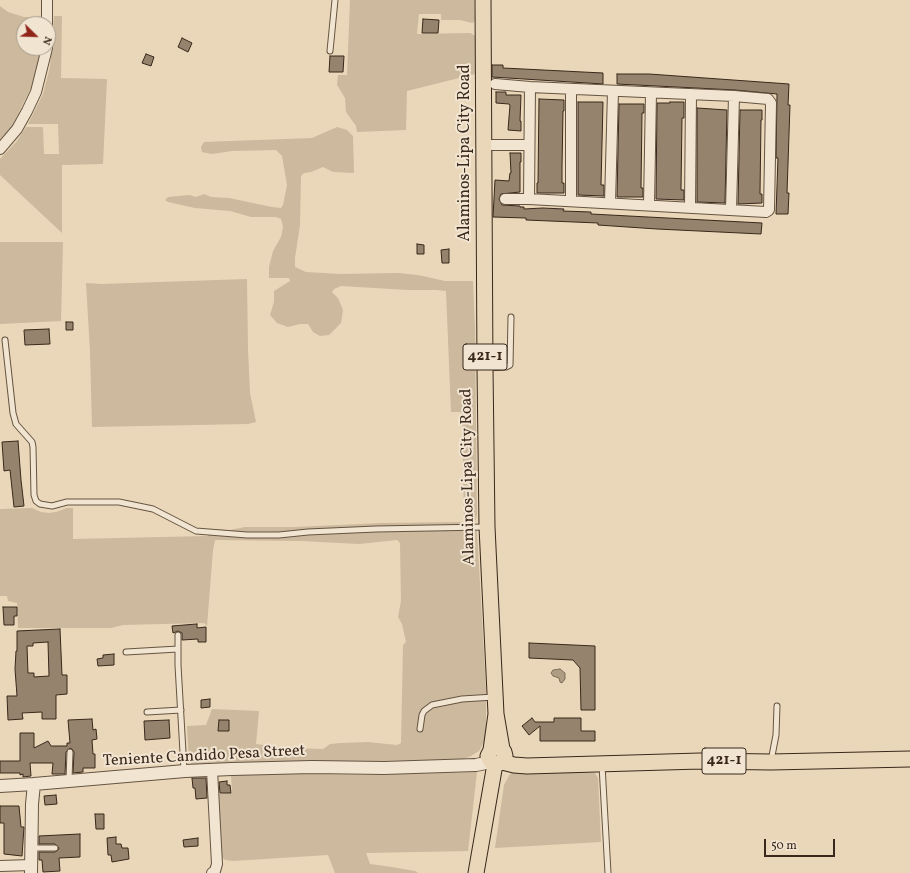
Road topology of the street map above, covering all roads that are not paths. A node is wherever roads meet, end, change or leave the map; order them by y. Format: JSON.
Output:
{"nodes":[{"id":1,"x":47,"y":0,"type":"edge"},
{"id":2,"x":335,"y":0,"type":"edge"},
{"id":3,"x":484,"y":0,"type":"edge"},
{"id":4,"x":47,"y":16,"type":"edge"},
{"id":5,"x":330,"y":50,"type":"dead end"},
{"id":6,"x":45,"y":56,"type":"edge"},
{"id":7,"x":495,"y":84,"type":"dead end"},
{"id":8,"x":530,"y":87,"type":"junction"},
{"id":9,"x":571,"y":89,"type":"junction"},
{"id":10,"x":613,"y":91,"type":"junction"},
{"id":11,"x":651,"y":93,"type":"junction"},
{"id":12,"x":691,"y":94,"type":"junction"},
{"id":13,"x":734,"y":96,"type":"junction"},
{"id":14,"x":483,"y":145,"type":"junction"},
{"id":15,"x":530,"y":145,"type":"junction"},
{"id":16,"x":0,"y":149,"type":"edge"},
{"id":17,"x":529,"y":199,"type":"junction"},
{"id":18,"x":505,"y":200,"type":"dead end"},
{"id":19,"x":571,"y":201,"type":"junction"},
{"id":20,"x":610,"y":203,"type":"junction"},
{"id":21,"x":649,"y":206,"type":"junction"},
{"id":22,"x":690,"y":208,"type":"junction"},
{"id":23,"x":731,"y":210,"type":"junction"},
{"id":24,"x":510,"y":317,"type":"dead end"},
{"id":25,"x":5,"y":340,"type":"dead end"},
{"id":26,"x":485,"y":368,"type":"junction"},
{"id":27,"x":487,"y":527,"type":"junction"},
{"id":28,"x":178,"y":635,"type":"dead end"},
{"id":29,"x":178,"y":649,"type":"junction"},
{"id":30,"x":126,"y":652,"type":"dead end"},
{"id":31,"x":495,"y":697,"type":"junction"},
{"id":32,"x":777,"y":706,"type":"dead end"},
{"id":33,"x":181,"y":710,"type":"junction"},
{"id":34,"x":146,"y":712,"type":"dead end"},
{"id":35,"x":420,"y":729,"type":"dead end"},
{"id":36,"x":70,"y":752,"type":"dead end"},
{"id":37,"x":496,"y":756,"type":"junction"},
{"id":38,"x":910,"y":759,"type":"edge"},
{"id":39,"x":771,"y":762,"type":"junction"},
{"id":40,"x":602,"y":764,"type":"junction"},
{"id":41,"x":212,"y":770,"type":"junction"},
{"id":42,"x":184,"y":771,"type":"junction"},
{"id":43,"x":69,"y":780,"type":"junction"},
{"id":44,"x":34,"y":784,"type":"junction"},
{"id":45,"x":0,"y":786,"type":"edge"},
{"id":46,"x":31,"y":848,"type":"junction"},
{"id":47,"x":55,"y":848,"type":"dead end"},
{"id":48,"x":0,"y":866,"type":"edge"},
{"id":49,"x":31,"y":869,"type":"edge"},
{"id":50,"x":214,"y":872,"type":"edge"},
{"id":51,"x":476,"y":873,"type":"edge"},
{"id":52,"x":608,"y":873,"type":"edge"}],
"edges":[{"from":1,"to":4,"type":"street"},
{"from":2,"to":5,"type":"lane"},
{"from":3,"to":14,"type":"main road","name":"Alaminos-Lipa City Road","number":"421-1"},
{"from":6,"to":16,"type":"street"},
{"from":7,"to":8,"type":"street"},
{"from":8,"to":9,"type":"street"},
{"from":8,"to":15,"type":"street"},
{"from":9,"to":10,"type":"street"},
{"from":9,"to":19,"type":"street"},
{"from":10,"to":11,"type":"street"},
{"from":10,"to":20,"type":"street"},
{"from":11,"to":12,"type":"street"},
{"from":11,"to":21,"type":"street"},
{"from":12,"to":13,"type":"street"},
{"from":12,"to":22,"type":"street"},
{"from":13,"to":23,"type":"street"},
{"from":13,"to":23,"type":"street"},
{"from":14,"to":15,"type":"street"},
{"from":14,"to":26,"type":"main road","name":"Alaminos-Lipa City Road","number":"421-1"},
{"from":15,"to":17,"type":"street"},
{"from":17,"to":18,"type":"street"},
{"from":17,"to":19,"type":"street"},
{"from":19,"to":20,"type":"street"},
{"from":20,"to":21,"type":"street"},
{"from":21,"to":22,"type":"street"},
{"from":22,"to":23,"type":"street"},
{"from":24,"to":26,"type":"lane"},
{"from":25,"to":27,"type":"lane"},
{"from":26,"to":27,"type":"main road","name":"Alaminos-Lipa City Road","number":"421-1"},
{"from":27,"to":31,"type":"main road","name":"Alaminos-Lipa City Road","number":"421-1"},
{"from":28,"to":29,"type":"lane"},
{"from":29,"to":30,"type":"lane"},
{"from":29,"to":33,"type":"lane"},
{"from":31,"to":35,"type":"lane"},
{"from":31,"to":37,"type":"main road","name":"Alaminos-Lipa City Road","number":"421-1"},
{"from":32,"to":39,"type":"lane"},
{"from":33,"to":34,"type":"lane"},
{"from":33,"to":42,"type":"lane"},
{"from":36,"to":43,"type":"lane"},
{"from":37,"to":40,"type":"main road","number":"421-1"},
{"from":37,"to":41,"type":"street","name":"Teniente Candido Pesa Street"},
{"from":37,"to":51,"type":"main road","name":"Alaminos-Lipa City Road"},
{"from":38,"to":39,"type":"main road","number":"421-1"},
{"from":39,"to":40,"type":"main road","number":"421-1"},
{"from":40,"to":52,"type":"lane"},
{"from":41,"to":42,"type":"street","name":"Teniente Candido Pesa Street"},
{"from":41,"to":50,"type":"street"},
{"from":42,"to":43,"type":"street","name":"Teniente Candido Pesa Street"},
{"from":43,"to":44,"type":"street","name":"Teniente Candido Pesa Street"},
{"from":44,"to":45,"type":"street","name":"Teniente Candido Pesa Street"},
{"from":44,"to":46,"type":"street"},
{"from":46,"to":47,"type":"lane"},
{"from":46,"to":49,"type":"street"},
{"from":48,"to":49,"type":"street"}]}
